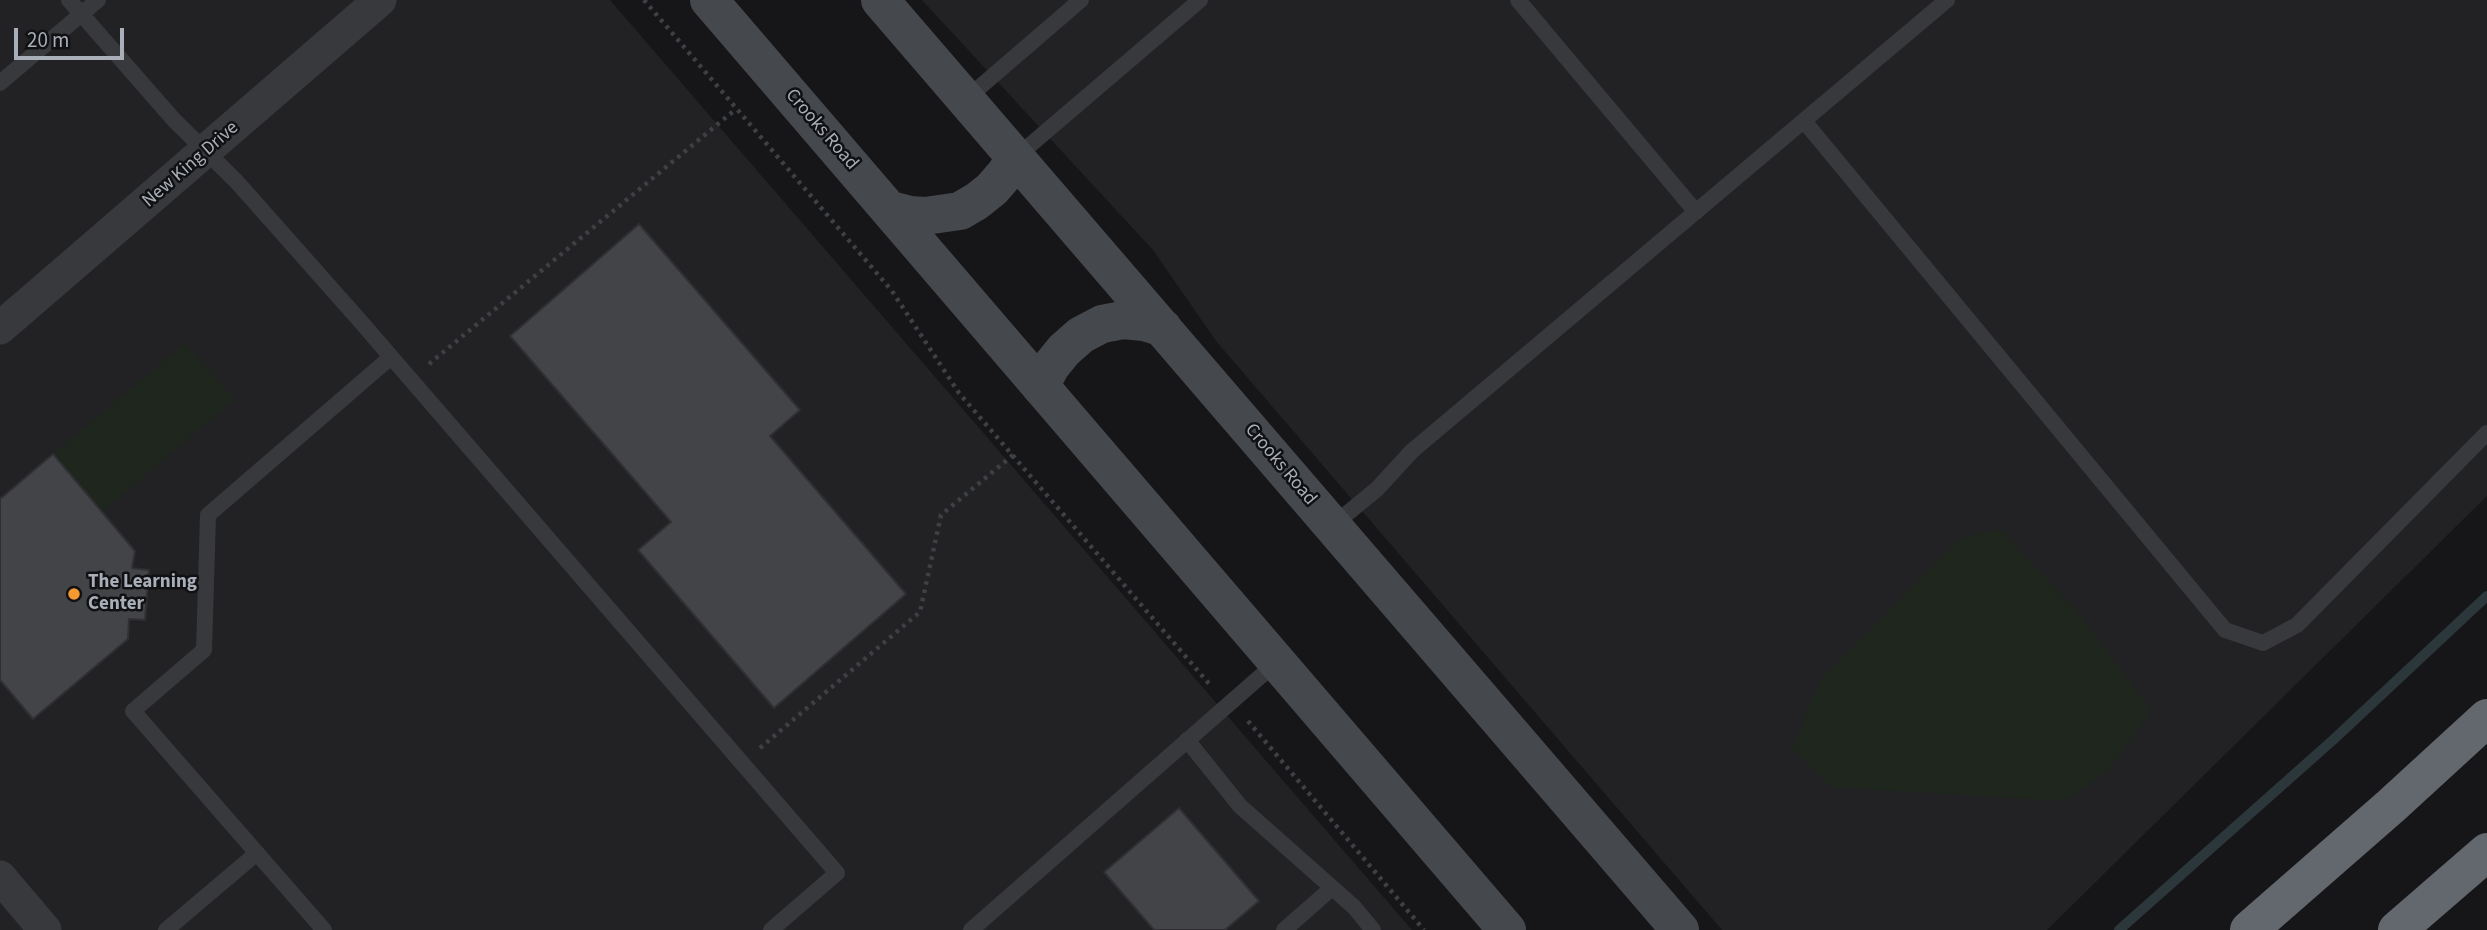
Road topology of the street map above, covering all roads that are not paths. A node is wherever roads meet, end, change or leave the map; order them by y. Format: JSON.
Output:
{"nodes":[{"id":1,"x":69,"y":0,"type":"edge"},
{"id":2,"x":98,"y":0,"type":"edge"},
{"id":3,"x":380,"y":0,"type":"edge"},
{"id":4,"x":709,"y":0,"type":"edge"},
{"id":5,"x":880,"y":0,"type":"edge"},
{"id":6,"x":1081,"y":0,"type":"edge"},
{"id":7,"x":1200,"y":0,"type":"edge"},
{"id":8,"x":1518,"y":0,"type":"edge"},
{"id":9,"x":1947,"y":0,"type":"edge"},
{"id":10,"x":81,"y":14,"type":"junction"},
{"id":11,"x":0,"y":83,"type":"edge"},
{"id":12,"x":965,"y":99,"type":"junction"},
{"id":13,"x":1804,"y":121,"type":"junction"},
{"id":14,"x":206,"y":153,"type":"junction"},
{"id":15,"x":1015,"y":158,"type":"junction"},
{"id":16,"x":890,"y":210,"type":"junction"},
{"id":17,"x":1696,"y":212,"type":"junction"},
{"id":18,"x":0,"y":328,"type":"edge"},
{"id":19,"x":1163,"y":328,"type":"junction"},
{"id":20,"x":391,"y":357,"type":"junction"},
{"id":21,"x":1040,"y":386,"type":"junction"},
{"id":22,"x":2487,"y":433,"type":"edge"},
{"id":23,"x":1332,"y":526,"type":"junction"},
{"id":24,"x":1278,"y":661,"type":"junction"},
{"id":25,"x":2487,"y":718,"type":"edge"},
{"id":26,"x":1187,"y":740,"type":"junction"},
{"id":27,"x":2487,"y":852,"type":"edge"},
{"id":28,"x":257,"y":853,"type":"junction"},
{"id":29,"x":0,"y":877,"type":"edge"},
{"id":30,"x":1332,"y":888,"type":"junction"},
{"id":31,"x":45,"y":930,"type":"edge"},
{"id":32,"x":166,"y":930,"type":"edge"},
{"id":33,"x":324,"y":930,"type":"edge"},
{"id":34,"x":771,"y":930,"type":"edge"},
{"id":35,"x":971,"y":930,"type":"edge"},
{"id":36,"x":1284,"y":930,"type":"edge"},
{"id":37,"x":1373,"y":930,"type":"edge"},
{"id":38,"x":1507,"y":930,"type":"edge"},
{"id":39,"x":1679,"y":930,"type":"edge"},
{"id":40,"x":2249,"y":930,"type":"edge"},
{"id":41,"x":2397,"y":930,"type":"edge"}],
"edges":[{"from":1,"to":10,"type":"lane"},
{"from":2,"to":10,"type":"lane"},
{"from":3,"to":14,"type":"street","name":"New King Drive"},
{"from":4,"to":16,"type":"main road","name":"Crooks Road"},
{"from":5,"to":12,"type":"main road","name":"Crooks Road"},
{"from":6,"to":12,"type":"lane"},
{"from":7,"to":15,"type":"lane"},
{"from":8,"to":17,"type":"lane"},
{"from":9,"to":13,"type":"lane"},
{"from":10,"to":11,"type":"lane"},
{"from":10,"to":14,"type":"lane"},
{"from":12,"to":15,"type":"main road","name":"Crooks Road"},
{"from":13,"to":17,"type":"lane"},
{"from":13,"to":22,"type":"lane"},
{"from":14,"to":18,"type":"street","name":"New King Drive"},
{"from":14,"to":20,"type":"lane"},
{"from":15,"to":16,"type":"main road"},
{"from":15,"to":19,"type":"main road","name":"Crooks Road"},
{"from":16,"to":21,"type":"main road","name":"Crooks Road"},
{"from":17,"to":23,"type":"lane"},
{"from":19,"to":21,"type":"main road"},
{"from":19,"to":23,"type":"main road","name":"Crooks Road"},
{"from":20,"to":28,"type":"lane"},
{"from":20,"to":34,"type":"lane"},
{"from":21,"to":24,"type":"main road","name":"Crooks Road"},
{"from":23,"to":39,"type":"main road","name":"Crooks Road"},
{"from":24,"to":26,"type":"lane"},
{"from":24,"to":38,"type":"main road","name":"Crooks Road"},
{"from":25,"to":40,"type":"highway"},
{"from":26,"to":30,"type":"lane"},
{"from":26,"to":35,"type":"lane"},
{"from":27,"to":41,"type":"highway"},
{"from":28,"to":32,"type":"lane"},
{"from":28,"to":33,"type":"lane"},
{"from":29,"to":31,"type":"street"},
{"from":30,"to":36,"type":"lane"},
{"from":30,"to":37,"type":"lane"}]}
